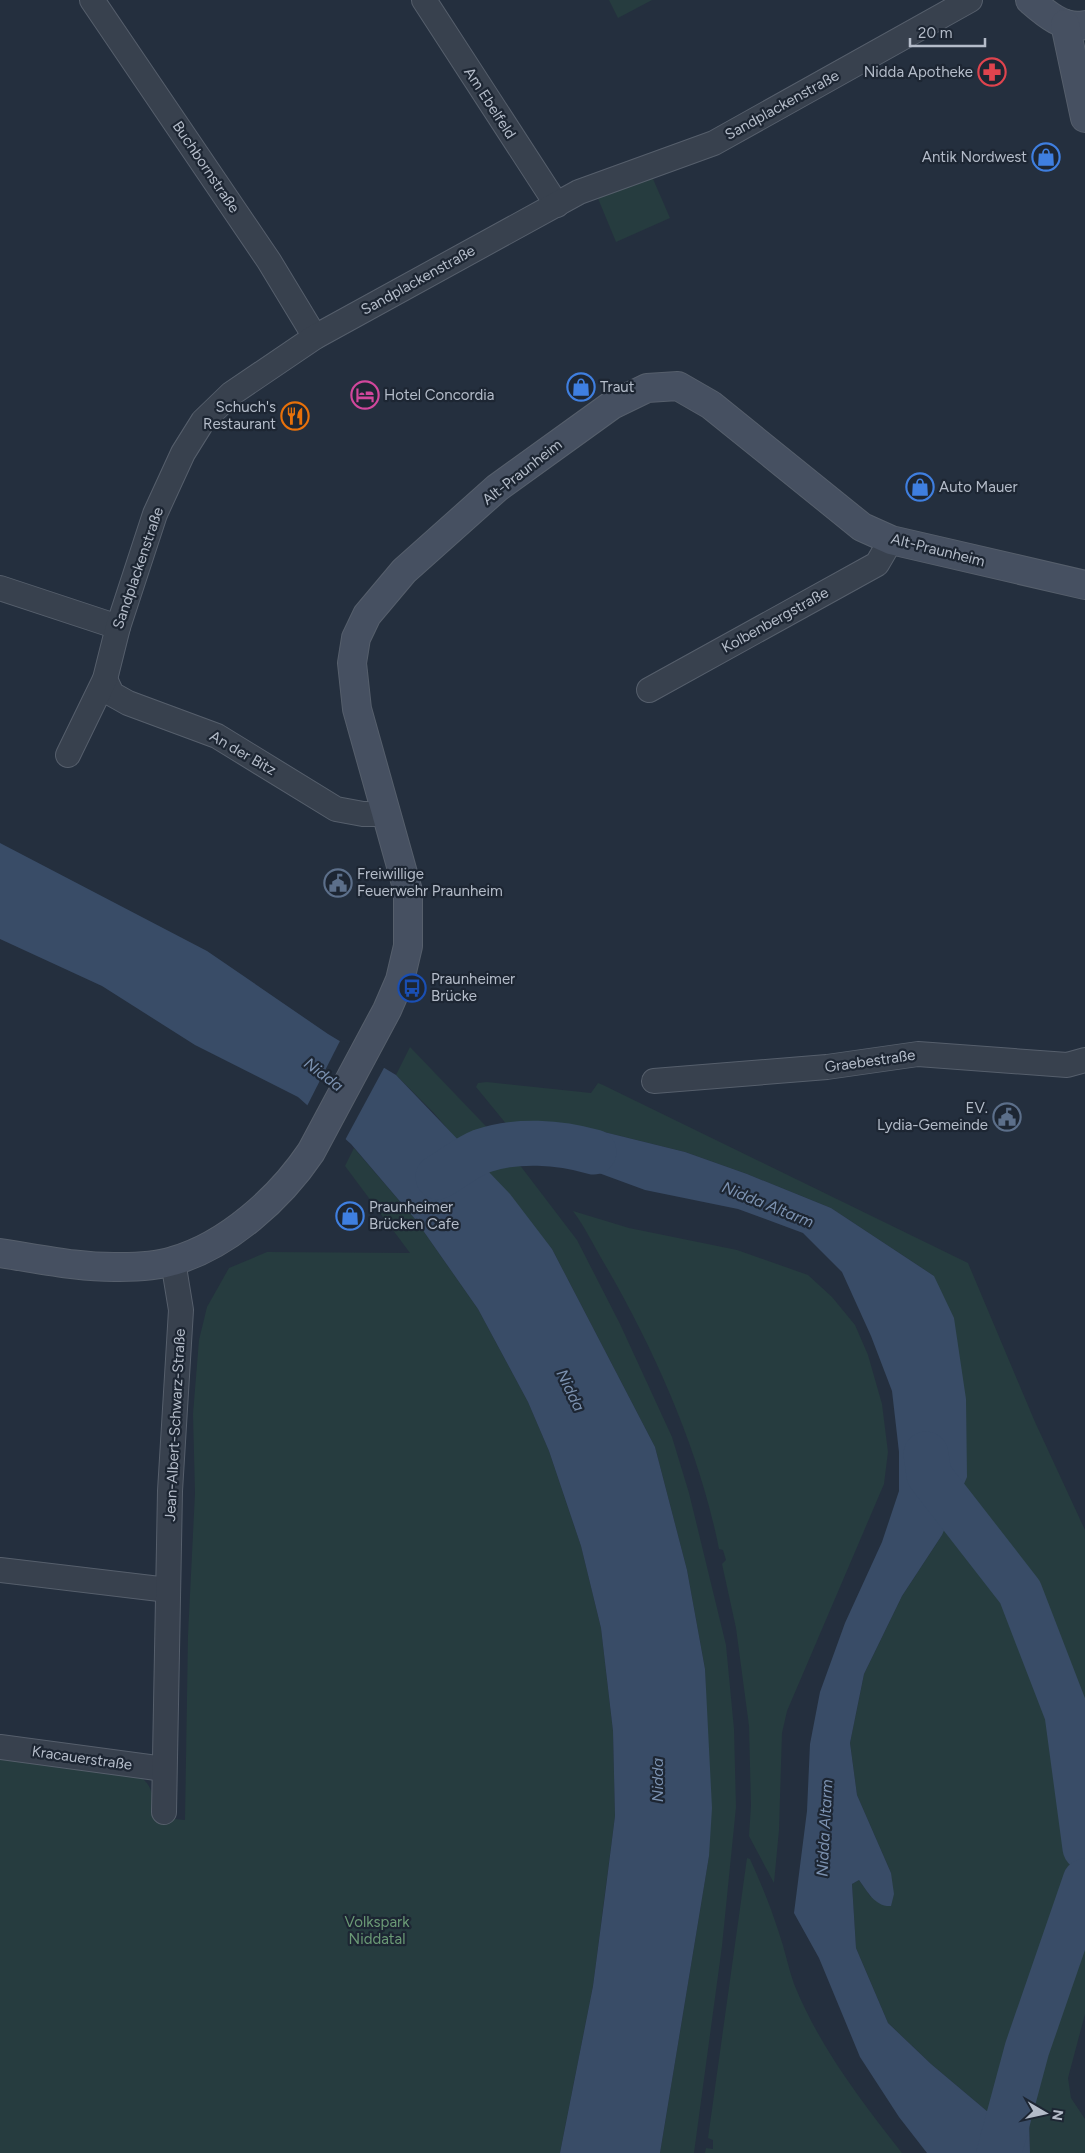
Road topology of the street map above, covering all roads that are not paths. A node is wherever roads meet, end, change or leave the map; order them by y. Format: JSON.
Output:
{"nodes":[{"id":1,"x":92,"y":0,"type":"edge"},
{"id":2,"x":424,"y":0,"type":"edge"},
{"id":3,"x":970,"y":0,"type":"edge"},
{"id":4,"x":1030,"y":0,"type":"edge"},
{"id":5,"x":1075,"y":24,"type":"edge"},
{"id":6,"x":1085,"y":118,"type":"edge"},
{"id":7,"x":558,"y":205,"type":"junction"},
{"id":8,"x":315,"y":337,"type":"junction"},
{"id":9,"x":891,"y":540,"type":"junction"},
{"id":10,"x":1085,"y":585,"type":"edge"},
{"id":11,"x":0,"y":588,"type":"edge"},
{"id":12,"x":118,"y":627,"type":"junction"},
{"id":13,"x":105,"y":679,"type":"junction"},
{"id":14,"x":649,"y":690,"type":"dead end"},
{"id":15,"x":68,"y":755,"type":"dead end"},
{"id":16,"x":387,"y":814,"type":"junction"},
{"id":17,"x":1085,"y":1060,"type":"edge"},
{"id":18,"x":654,"y":1081,"type":"dead end"},
{"id":19,"x":0,"y":1253,"type":"edge"},
{"id":20,"x":173,"y":1261,"type":"junction"},
{"id":21,"x":0,"y":1570,"type":"edge"},
{"id":22,"x":168,"y":1590,"type":"junction"},
{"id":23,"x":0,"y":1747,"type":"edge"},
{"id":24,"x":164,"y":1769,"type":"junction"},
{"id":25,"x":164,"y":1812,"type":"dead end"}],
"edges":[{"from":1,"to":8,"type":"street","name":"Buchbornstraße"},
{"from":2,"to":7,"type":"street","name":"Am Ebelfeld"},
{"from":3,"to":7,"type":"street","name":"Sandplackenstraße"},
{"from":4,"to":5,"type":"main road"},
{"from":5,"to":6,"type":"main road"},
{"from":7,"to":8,"type":"street","name":"Sandplackenstraße"},
{"from":8,"to":12,"type":"street","name":"Sandplackenstraße"},
{"from":9,"to":10,"type":"main road","name":"Alt-Praunheim"},
{"from":9,"to":14,"type":"street","name":"Kolbenbergstraße"},
{"from":9,"to":16,"type":"main road","name":"Alt-Praunheim"},
{"from":11,"to":12,"type":"street"},
{"from":12,"to":13,"type":"street","name":"Sandplackenstraße"},
{"from":13,"to":15,"type":"street","name":"Sandplackenstraße"},
{"from":13,"to":16,"type":"street","name":"An der Bitz"},
{"from":16,"to":20,"type":"main road","name":"Alt-Praunheim"},
{"from":17,"to":18,"type":"street","name":"Graebestraße"},
{"from":19,"to":20,"type":"main road","name":"Alt-Praunheim"},
{"from":20,"to":22,"type":"street","name":"Jean-Albert-Schwarz-Straße"},
{"from":21,"to":22,"type":"street"},
{"from":22,"to":24,"type":"street","name":"Jean-Albert-Schwarz-Straße"},
{"from":23,"to":24,"type":"street","name":"Kracauerstraße"},
{"from":24,"to":25,"type":"street","name":"Jean-Albert-Schwarz-Straße"}]}
